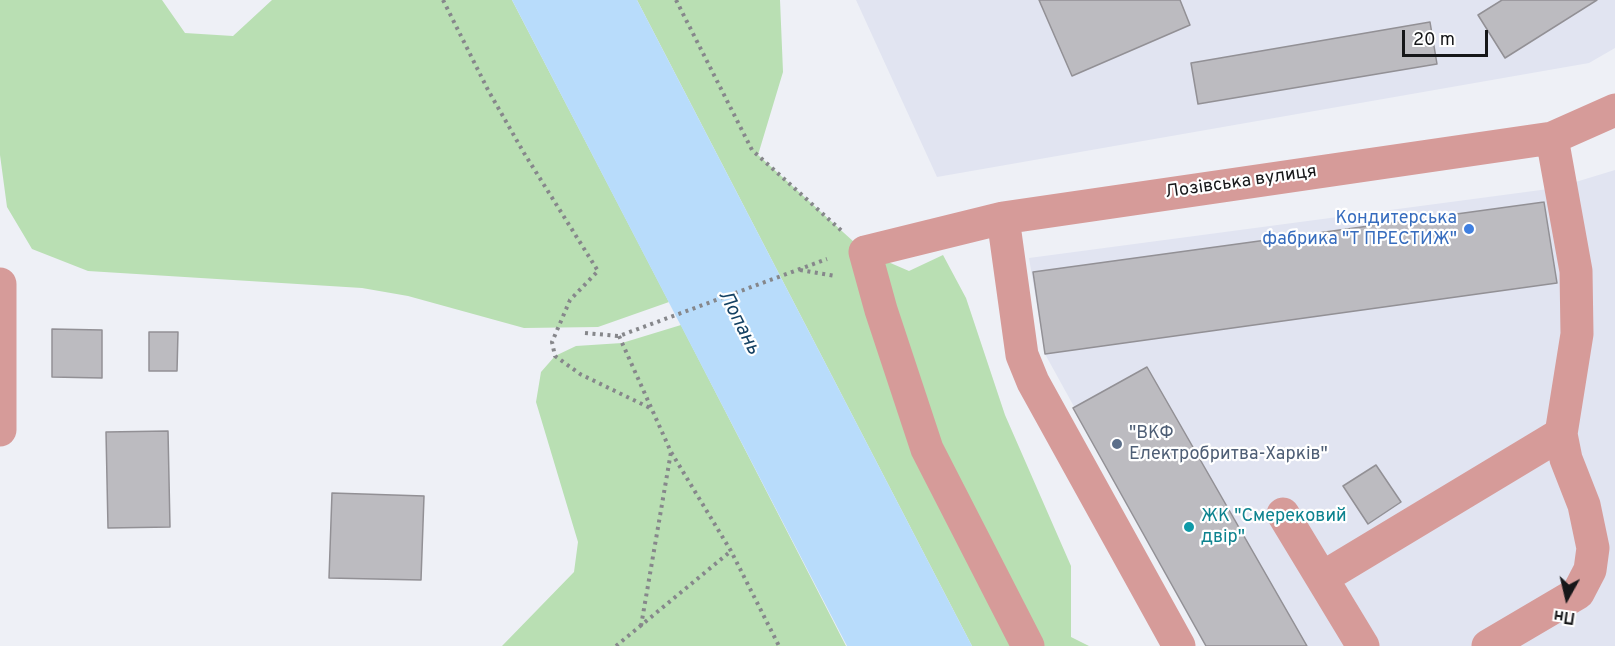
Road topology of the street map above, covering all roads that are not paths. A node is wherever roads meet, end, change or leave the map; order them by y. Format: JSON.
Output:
{"nodes":[{"id":1,"x":1615,"y":110,"type":"edge"},
{"id":2,"x":1552,"y":138,"type":"junction"},
{"id":3,"x":1003,"y":218,"type":"junction"},
{"id":4,"x":0,"y":284,"type":"edge"},
{"id":5,"x":0,"y":430,"type":"edge"},
{"id":6,"x":1561,"y":434,"type":"junction"},
{"id":7,"x":1283,"y":514,"type":"dead end"},
{"id":8,"x":1322,"y":578,"type":"junction"},
{"id":9,"x":1028,"y":646,"type":"edge"},
{"id":10,"x":1179,"y":646,"type":"edge"},
{"id":11,"x":1363,"y":646,"type":"edge"},
{"id":12,"x":1488,"y":646,"type":"edge"}],
"edges":[{"from":1,"to":2,"type":"street","name":"Лозівська вулиця"},
{"from":2,"to":3,"type":"street","name":"Лозівська вулиця"},
{"from":2,"to":6,"type":"street"},
{"from":3,"to":9,"type":"street","name":"Лозівська вулиця"},
{"from":3,"to":10,"type":"street"},
{"from":4,"to":5,"type":"street"},
{"from":6,"to":8,"type":"street"},
{"from":6,"to":12,"type":"street"},
{"from":7,"to":8,"type":"street"},
{"from":8,"to":11,"type":"street"}]}
